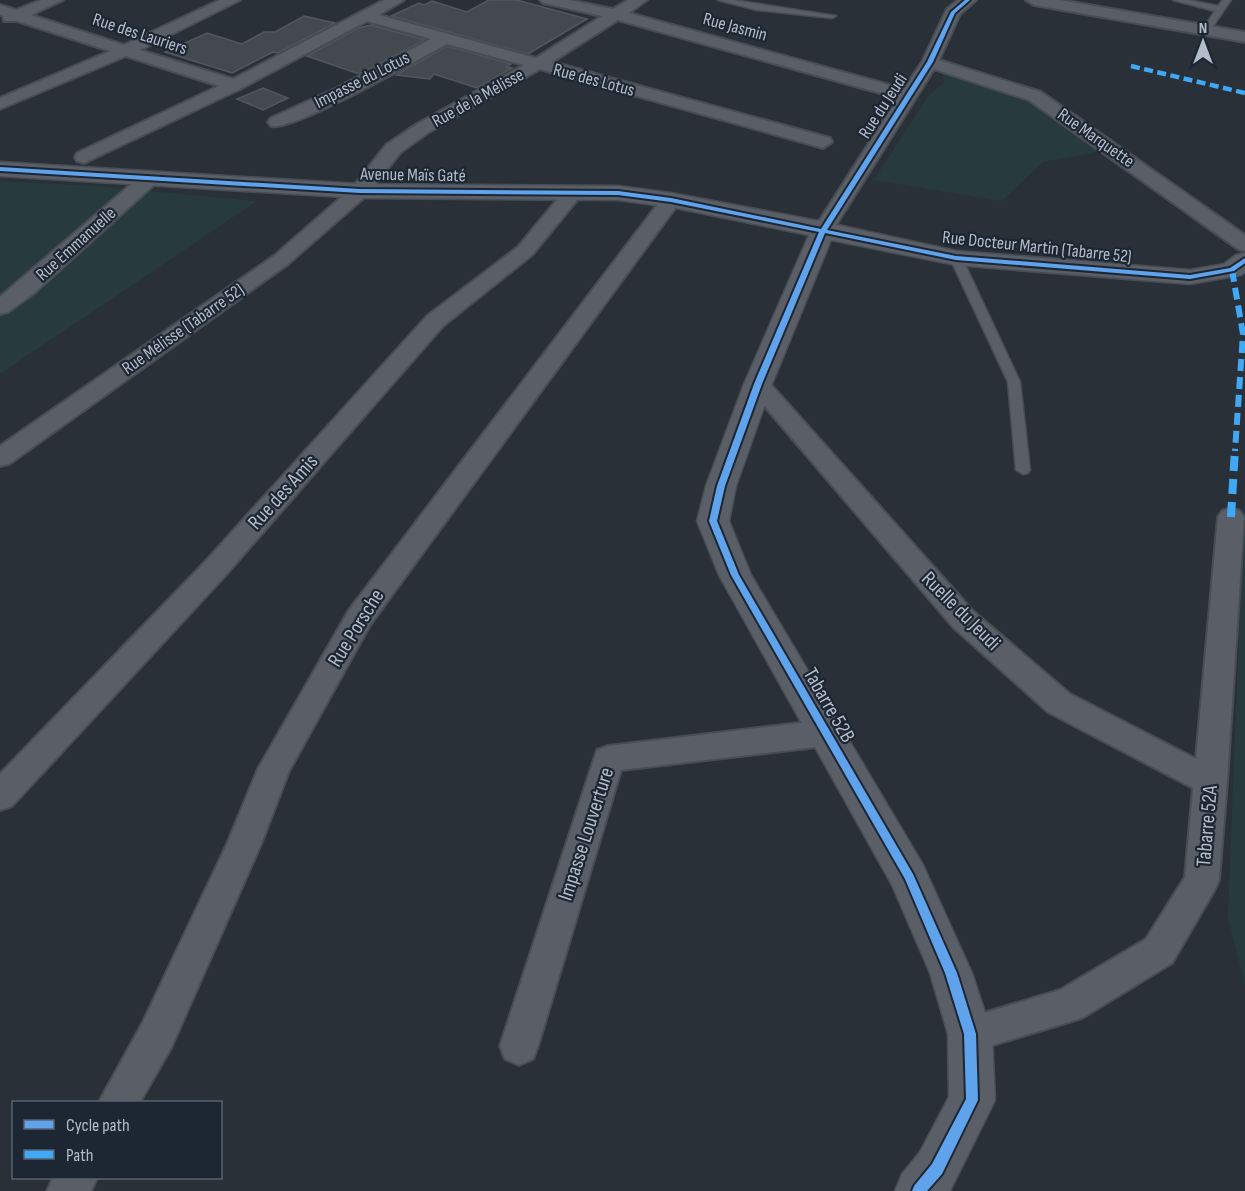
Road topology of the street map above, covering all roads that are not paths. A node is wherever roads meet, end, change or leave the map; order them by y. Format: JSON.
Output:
{"nodes":[{"id":1,"x":55,"y":0,"type":"edge"},
{"id":2,"x":232,"y":0,"type":"edge"},
{"id":3,"x":396,"y":0,"type":"edge"},
{"id":4,"x":548,"y":0,"type":"edge"},
{"id":5,"x":639,"y":0,"type":"edge"},
{"id":6,"x":722,"y":0,"type":"edge"},
{"id":7,"x":968,"y":0,"type":"edge"},
{"id":8,"x":1034,"y":0,"type":"edge"},
{"id":9,"x":1177,"y":0,"type":"edge"},
{"id":10,"x":1227,"y":0,"type":"edge"},
{"id":11,"x":1219,"y":9,"type":"junction"},
{"id":12,"x":0,"y":10,"type":"edge"},
{"id":13,"x":16,"y":15,"type":"junction"},
{"id":14,"x":617,"y":15,"type":"junction"},
{"id":15,"x":365,"y":16,"type":"junction"},
{"id":16,"x":832,"y":16,"type":"dead end"},
{"id":17,"x":0,"y":22,"type":"edge"},
{"id":18,"x":1206,"y":30,"type":"junction"},
{"id":19,"x":1245,"y":37,"type":"edge"},
{"id":20,"x":446,"y":38,"type":"junction"},
{"id":21,"x":126,"y":50,"type":"junction"},
{"id":22,"x":930,"y":62,"type":"junction"},
{"id":23,"x":537,"y":65,"type":"junction"},
{"id":24,"x":234,"y":85,"type":"junction"},
{"id":25,"x":910,"y":96,"type":"junction"},
{"id":26,"x":0,"y":104,"type":"edge"},
{"id":27,"x":277,"y":122,"type":"dead end"},
{"id":28,"x":823,"y":142,"type":"dead end"},
{"id":29,"x":84,"y":157,"type":"dead end"},
{"id":30,"x":0,"y":170,"type":"edge"},
{"id":31,"x":150,"y":178,"type":"junction"},
{"id":32,"x":360,"y":191,"type":"junction"},
{"id":33,"x":572,"y":194,"type":"junction"},
{"id":34,"x":671,"y":200,"type":"junction"},
{"id":35,"x":824,"y":229,"type":"junction"},
{"id":36,"x":1245,"y":245,"type":"edge"},
{"id":37,"x":956,"y":258,"type":"junction"},
{"id":38,"x":1245,"y":260,"type":"edge"},
{"id":39,"x":0,"y":307,"type":"edge"},
{"id":40,"x":758,"y":384,"type":"junction"},
{"id":41,"x":0,"y":458,"type":"edge"},
{"id":42,"x":1023,"y":470,"type":"dead end"},
{"id":43,"x":1231,"y":517,"type":"dead end"},
{"id":44,"x":825,"y":733,"type":"junction"},
{"id":45,"x":1211,"y":782,"type":"junction"},
{"id":46,"x":0,"y":796,"type":"edge"},
{"id":47,"x":970,"y":1034,"type":"junction"},
{"id":48,"x":519,"y":1046,"type":"dead end"},
{"id":49,"x":120,"y":1101,"type":"edge"},
{"id":50,"x":919,"y":1191,"type":"edge"}],
"edges":[{"from":1,"to":13,"type":"street"},
{"from":2,"to":21,"type":"street"},
{"from":3,"to":15,"type":"street"},
{"from":4,"to":14,"type":"street","name":"Rue Jasmin"},
{"from":5,"to":14,"type":"street","name":"Rue de la Mélisse"},
{"from":6,"to":16,"type":"lane"},
{"from":7,"to":22,"type":"street","name":"Rue du Jeudi"},
{"from":8,"to":18,"type":"street"},
{"from":9,"to":11,"type":"lane"},
{"from":10,"to":11,"type":"lane"},
{"from":11,"to":18,"type":"lane"},
{"from":12,"to":13,"type":"street","name":"Rue des Lauriers"},
{"from":13,"to":17,"type":"street"},
{"from":13,"to":21,"type":"street","name":"Rue des Lauriers"},
{"from":14,"to":23,"type":"street","name":"Rue de la Mélisse"},
{"from":14,"to":25,"type":"street","name":"Rue Jasmin"},
{"from":15,"to":20,"type":"street","name":"Rue des Lotus"},
{"from":15,"to":24,"type":"street"},
{"from":18,"to":19,"type":"street"},
{"from":20,"to":23,"type":"street","name":"Rue des Lotus"},
{"from":20,"to":27,"type":"street","name":"Impasse du Lotus"},
{"from":21,"to":24,"type":"street","name":"Rue des Lauriers"},
{"from":21,"to":26,"type":"street"},
{"from":22,"to":25,"type":"street","name":"Rue du Jeudi"},
{"from":22,"to":36,"type":"street","name":"Rue Marquette"},
{"from":23,"to":28,"type":"street","name":"Rue des Lotus"},
{"from":23,"to":32,"type":"street","name":"Rue de la Mélisse"},
{"from":24,"to":29,"type":"street"},
{"from":25,"to":35,"type":"street","name":"Rue du Jeudi"},
{"from":30,"to":31,"type":"street","name":"Avenue Maïs Gaté"},
{"from":31,"to":32,"type":"street","name":"Avenue Maïs Gaté"},
{"from":31,"to":39,"type":"street","name":"Rue Emmanuelle"},
{"from":32,"to":33,"type":"street","name":"Avenue Maïs Gaté"},
{"from":32,"to":41,"type":"street","name":"Rue Mélisse (Tabarre 52)"},
{"from":33,"to":34,"type":"street","name":"Avenue Maïs Gaté"},
{"from":33,"to":46,"type":"street","name":"Rue des Amis"},
{"from":34,"to":35,"type":"street","name":"Avenue Maïs Gaté"},
{"from":34,"to":49,"type":"street","name":"Rue Porsche"},
{"from":35,"to":37,"type":"street","name":"Rue Docteur Martin (Tabarre 52)"},
{"from":35,"to":40,"type":"street","name":"Tabarre 52B"},
{"from":37,"to":38,"type":"street","name":"Rue Docteur Martin (Tabarre 52)"},
{"from":37,"to":42,"type":"lane"},
{"from":40,"to":44,"type":"street","name":"Tabarre 52B"},
{"from":40,"to":45,"type":"street","name":"Ruelle du Jeudi"},
{"from":43,"to":45,"type":"street","name":"Tabarre 52A"},
{"from":44,"to":47,"type":"street","name":"Tabarre 52B"},
{"from":44,"to":48,"type":"street","name":"Impasse Louverture"},
{"from":45,"to":47,"type":"street","name":"Tabarre 52A"},
{"from":47,"to":50,"type":"street","name":"Tabarre 52B"}]}
